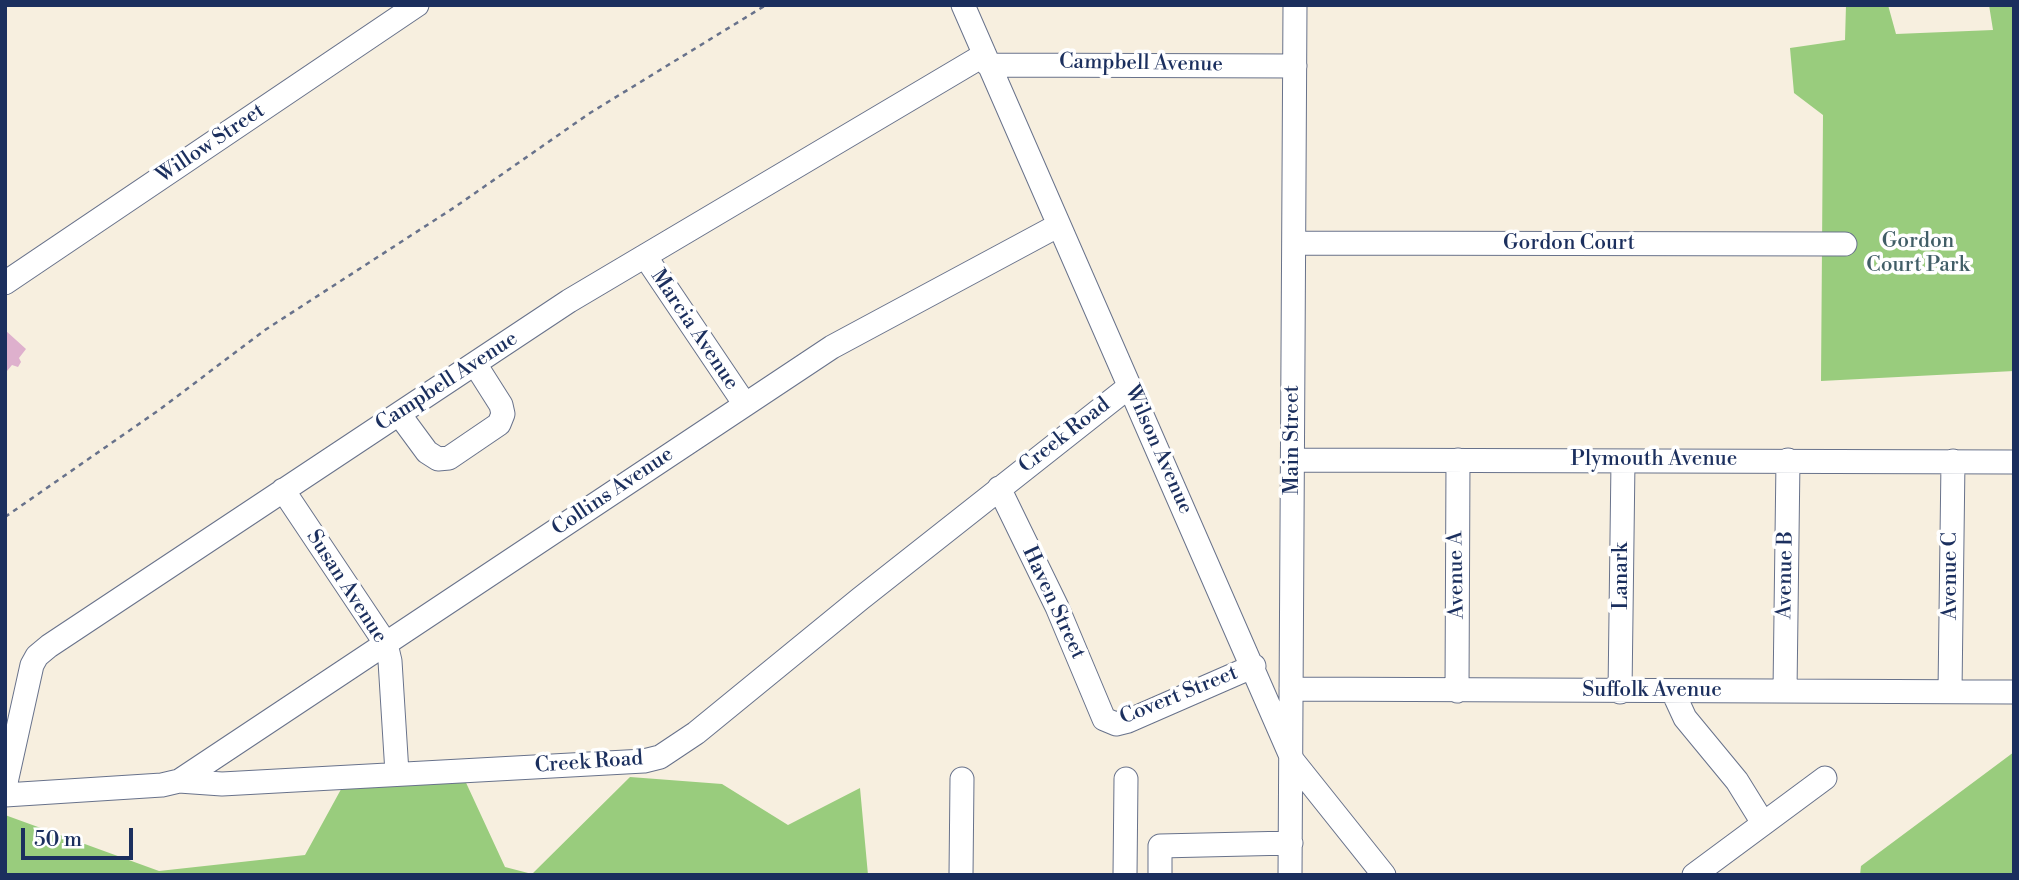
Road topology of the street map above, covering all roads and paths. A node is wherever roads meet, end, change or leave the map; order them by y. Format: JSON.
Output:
{"nodes":[{"id":1,"x":417,"y":5,"type":"edge"},
{"id":2,"x":766,"y":5,"type":"edge"},
{"id":3,"x":963,"y":5,"type":"edge"},
{"id":4,"x":1295,"y":5,"type":"edge"},
{"id":5,"x":986,"y":60,"type":"junction"},
{"id":6,"x":1295,"y":66,"type":"junction"},
{"id":7,"x":1059,"y":225,"type":"junction"},
{"id":8,"x":1294,"y":243,"type":"junction"},
{"id":9,"x":1845,"y":244,"type":"dead end"},
{"id":10,"x":645,"y":256,"type":"junction"},
{"id":11,"x":5,"y":283,"type":"edge"},
{"id":12,"x":475,"y":364,"type":"junction"},
{"id":13,"x":1130,"y":386,"type":"junction"},
{"id":14,"x":744,"y":403,"type":"junction"},
{"id":15,"x":399,"y":414,"type":"junction"},
{"id":16,"x":1293,"y":460,"type":"junction"},
{"id":17,"x":1458,"y":460,"type":"junction"},
{"id":18,"x":1787,"y":460,"type":"junction"},
{"id":19,"x":1623,"y":461,"type":"junction"},
{"id":20,"x":1953,"y":461,"type":"junction"},
{"id":21,"x":2014,"y":462,"type":"edge"},
{"id":22,"x":999,"y":488,"type":"junction"},
{"id":23,"x":283,"y":490,"type":"junction"},
{"id":24,"x":5,"y":517,"type":"edge"},
{"id":25,"x":386,"y":644,"type":"junction"},
{"id":26,"x":1254,"y":666,"type":"junction"},
{"id":27,"x":1291,"y":689,"type":"junction"},
{"id":28,"x":1457,"y":691,"type":"junction"},
{"id":29,"x":1785,"y":691,"type":"junction"},
{"id":30,"x":1950,"y":691,"type":"junction"},
{"id":31,"x":1620,"y":692,"type":"junction"},
{"id":32,"x":1673,"y":692,"type":"junction"},
{"id":33,"x":2014,"y":692,"type":"edge"},
{"id":34,"x":1104,"y":719,"type":"joint"},
{"id":35,"x":1293,"y":761,"type":"junction"},
{"id":36,"x":397,"y":774,"type":"junction"},
{"id":37,"x":1825,"y":778,"type":"dead end"},
{"id":38,"x":962,"y":779,"type":"dead end"},
{"id":39,"x":1126,"y":779,"type":"dead end"},
{"id":40,"x":179,"y":780,"type":"junction"},
{"id":41,"x":5,"y":787,"type":"edge"},
{"id":42,"x":5,"y":795,"type":"edge"},
{"id":43,"x":1763,"y":823,"type":"junction"},
{"id":44,"x":1291,"y":843,"type":"junction"},
{"id":45,"x":961,"y":875,"type":"edge"},
{"id":46,"x":1125,"y":875,"type":"edge"},
{"id":47,"x":1160,"y":875,"type":"edge"},
{"id":48,"x":1290,"y":875,"type":"edge"},
{"id":49,"x":1384,"y":875,"type":"edge"},
{"id":50,"x":1694,"y":875,"type":"edge"}],
"edges":[{"from":1,"to":11,"type":"street","name":"Willow Street"},
{"from":2,"to":24,"type":"path"},
{"from":3,"to":5,"type":"street","name":"Wilson Avenue"},
{"from":4,"to":6,"type":"street","name":"Main Street"},
{"from":5,"to":6,"type":"street","name":"Campbell Avenue"},
{"from":5,"to":7,"type":"street","name":"Wilson Avenue"},
{"from":5,"to":10,"type":"street","name":"Campbell Avenue"},
{"from":6,"to":8,"type":"street","name":"Main Street"},
{"from":7,"to":13,"type":"street","name":"Wilson Avenue"},
{"from":7,"to":14,"type":"street","name":"Collins Avenue"},
{"from":8,"to":9,"type":"street","name":"Gordon Court"},
{"from":8,"to":16,"type":"street","name":"Main Street"},
{"from":10,"to":12,"type":"street","name":"Campbell Avenue"},
{"from":10,"to":14,"type":"street","name":"Marcia Avenue"},
{"from":12,"to":15,"type":"street","name":"Campbell Avenue"},
{"from":12,"to":15,"type":"street"},
{"from":13,"to":22,"type":"street","name":"Creek Road"},
{"from":13,"to":26,"type":"street","name":"Wilson Avenue"},
{"from":14,"to":25,"type":"street","name":"Collins Avenue"},
{"from":15,"to":23,"type":"street","name":"Campbell Avenue"},
{"from":16,"to":17,"type":"street","name":"Plymouth Avenue"},
{"from":16,"to":27,"type":"street","name":"Main Street"},
{"from":17,"to":19,"type":"street","name":"Plymouth Avenue"},
{"from":17,"to":28,"type":"street","name":"Avenue A"},
{"from":18,"to":19,"type":"street","name":"Plymouth Avenue"},
{"from":18,"to":20,"type":"street","name":"Plymouth Avenue"},
{"from":18,"to":29,"type":"street","name":"Avenue B"},
{"from":19,"to":31,"type":"street","name":"Lanark"},
{"from":20,"to":21,"type":"street","name":"Plymouth Avenue"},
{"from":20,"to":30,"type":"street","name":"Avenue C"},
{"from":22,"to":34,"type":"street","name":"Haven Street"},
{"from":22,"to":36,"type":"street","name":"Creek Road"},
{"from":23,"to":25,"type":"street","name":"Susan Avenue"},
{"from":23,"to":41,"type":"street","name":"Campbell Avenue"},
{"from":25,"to":36,"type":"street","name":"Susan Avenue"},
{"from":25,"to":40,"type":"street","name":"Collins Avenue"},
{"from":26,"to":34,"type":"street","name":"Covert Street"},
{"from":26,"to":35,"type":"street","name":"Wilson Avenue"},
{"from":27,"to":28,"type":"street","name":"Suffolk Avenue"},
{"from":27,"to":35,"type":"street","name":"Main Street"},
{"from":28,"to":31,"type":"street","name":"Suffolk Avenue"},
{"from":29,"to":30,"type":"street","name":"Suffolk Avenue"},
{"from":29,"to":32,"type":"street","name":"Suffolk Avenue"},
{"from":30,"to":33,"type":"street","name":"Suffolk Avenue"},
{"from":31,"to":32,"type":"street","name":"Suffolk Avenue"},
{"from":32,"to":43,"type":"street"},
{"from":35,"to":44,"type":"street","name":"Main Street"},
{"from":35,"to":49,"type":"street","name":"Wilson Avenue"},
{"from":36,"to":40,"type":"street","name":"Creek Road"},
{"from":37,"to":43,"type":"street"},
{"from":38,"to":45,"type":"street"},
{"from":39,"to":46,"type":"street"},
{"from":40,"to":42,"type":"street","name":"Creek Road"},
{"from":43,"to":50,"type":"street"},
{"from":44,"to":47,"type":"street"},
{"from":44,"to":48,"type":"street","name":"Main Street"}]}
